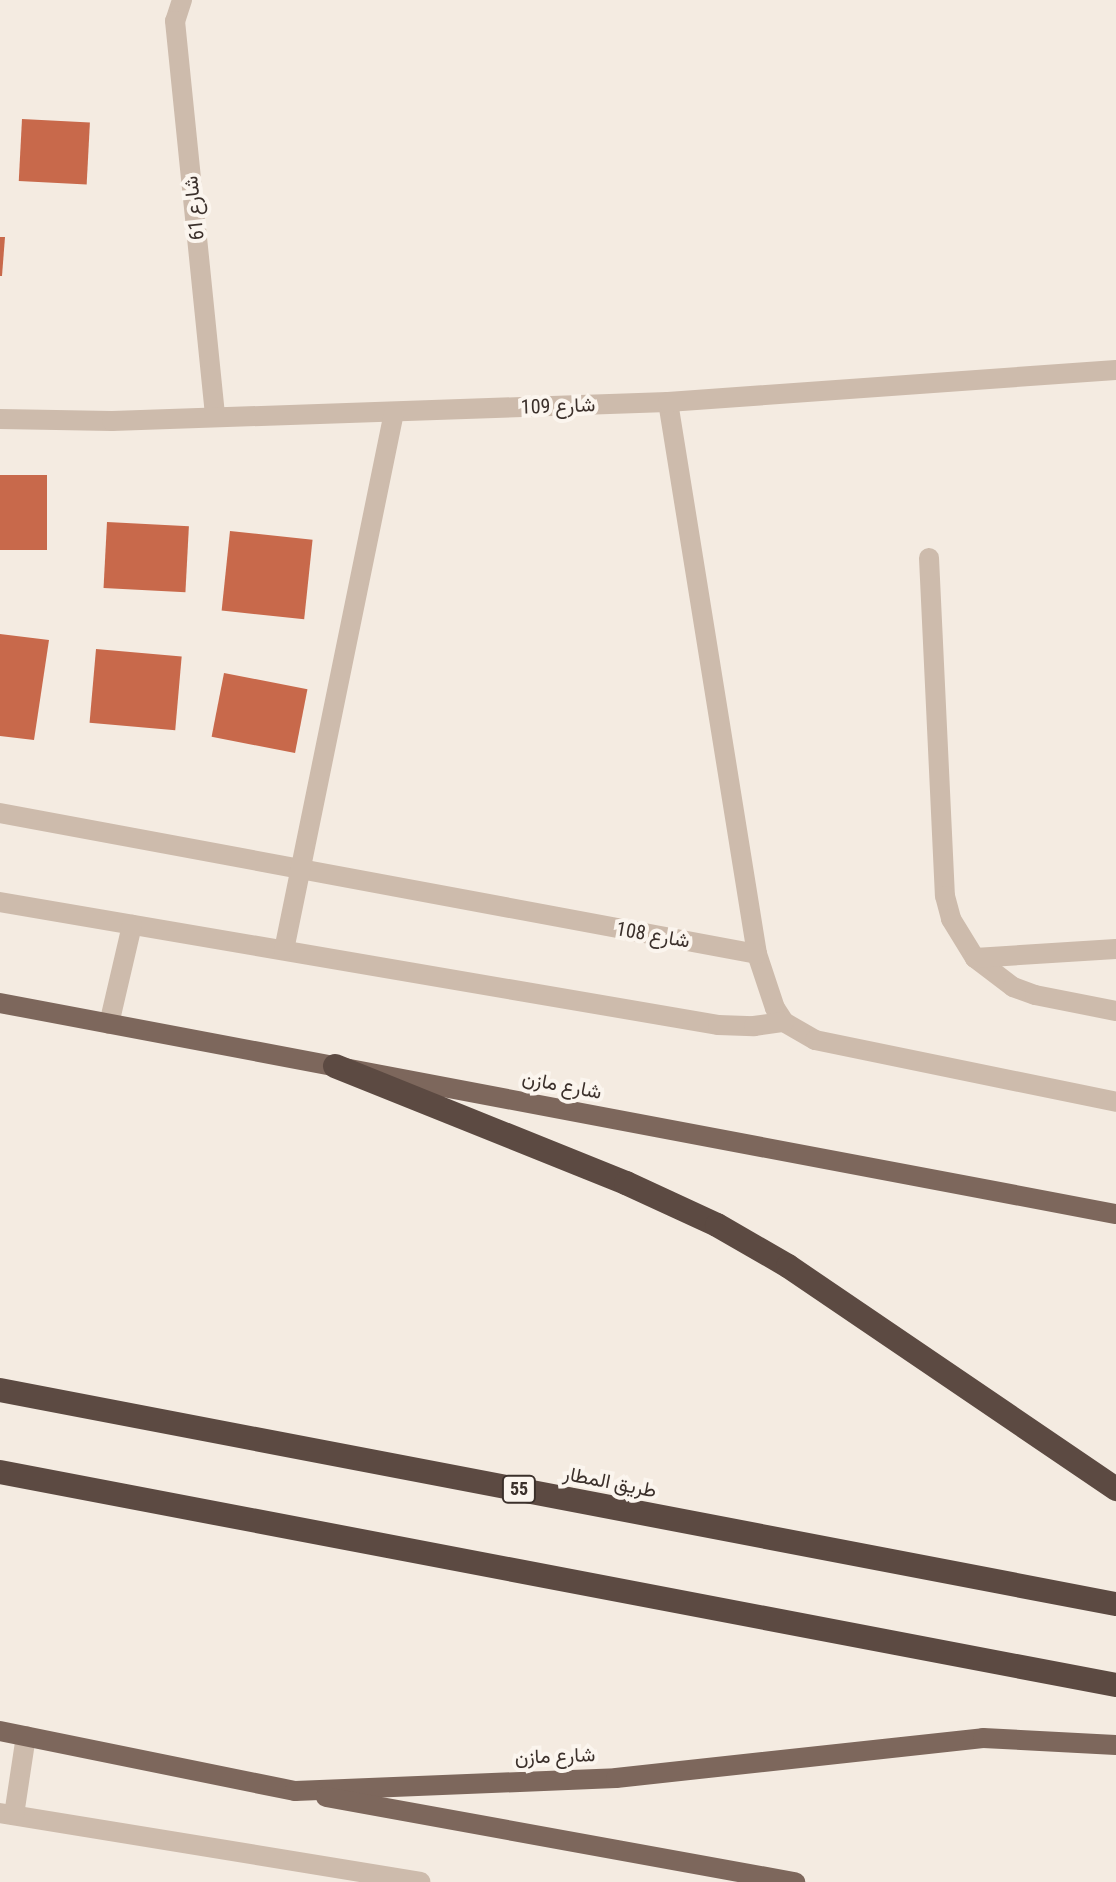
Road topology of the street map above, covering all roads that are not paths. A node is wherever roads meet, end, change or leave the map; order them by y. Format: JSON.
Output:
{"nodes":[{"id":1,"x":182,"y":0,"type":"edge"},
{"id":2,"x":1116,"y":370,"type":"edge"},
{"id":3,"x":668,"y":402,"type":"junction"},
{"id":4,"x":394,"y":412,"type":"junction"},
{"id":5,"x":215,"y":417,"type":"junction"},
{"id":6,"x":0,"y":419,"type":"edge"},
{"id":7,"x":929,"y":558,"type":"dead end"},
{"id":8,"x":0,"y":813,"type":"edge"},
{"id":9,"x":301,"y":871,"type":"junction"},
{"id":10,"x":0,"y":902,"type":"edge"},
{"id":11,"x":132,"y":925,"type":"junction"},
{"id":12,"x":1116,"y":949,"type":"edge"},
{"id":13,"x":284,"y":950,"type":"junction"},
{"id":14,"x":757,"y":954,"type":"junction"},
{"id":15,"x":975,"y":958,"type":"junction"},
{"id":16,"x":0,"y":1003,"type":"edge"},
{"id":17,"x":1116,"y":1011,"type":"edge"},
{"id":18,"x":784,"y":1022,"type":"junction"},
{"id":19,"x":109,"y":1024,"type":"junction"},
{"id":20,"x":335,"y":1066,"type":"junction"},
{"id":21,"x":1116,"y":1102,"type":"edge"},
{"id":22,"x":1116,"y":1214,"type":"edge"},
{"id":23,"x":0,"y":1390,"type":"edge"},
{"id":24,"x":0,"y":1472,"type":"edge"},
{"id":25,"x":1116,"y":1489,"type":"edge"},
{"id":26,"x":1116,"y":1604,"type":"edge"},
{"id":27,"x":1116,"y":1685,"type":"edge"},
{"id":28,"x":0,"y":1731,"type":"edge"},
{"id":29,"x":26,"y":1736,"type":"junction"},
{"id":30,"x":1116,"y":1745,"type":"edge"},
{"id":31,"x":295,"y":1791,"type":"junction"},
{"id":32,"x":7,"y":1814,"type":"edge"},
{"id":33,"x":420,"y":1882,"type":"edge"},
{"id":34,"x":795,"y":1882,"type":"edge"}],
"edges":[{"from":1,"to":5,"type":"street","name":"شارع 61"},
{"from":2,"to":3,"type":"street","name":"شارع 109"},
{"from":3,"to":4,"type":"street","name":"شارع 109"},
{"from":3,"to":14,"type":"street"},
{"from":4,"to":5,"type":"street","name":"شارع 109"},
{"from":4,"to":9,"type":"street"},
{"from":5,"to":6,"type":"street","name":"شارع 109"},
{"from":7,"to":15,"type":"street"},
{"from":8,"to":9,"type":"street","name":"شارع 108"},
{"from":9,"to":13,"type":"street"},
{"from":9,"to":14,"type":"street","name":"شارع 108"},
{"from":10,"to":11,"type":"street"},
{"from":11,"to":13,"type":"street"},
{"from":11,"to":19,"type":"street"},
{"from":12,"to":15,"type":"street"},
{"from":13,"to":18,"type":"street"},
{"from":14,"to":18,"type":"street"},
{"from":15,"to":17,"type":"street"},
{"from":16,"to":19,"type":"main road","name":"شارع مازن"},
{"from":18,"to":21,"type":"street"},
{"from":19,"to":20,"type":"main road","name":"شارع مازن"},
{"from":20,"to":22,"type":"main road","name":"شارع مازن"},
{"from":20,"to":25,"type":"highway"},
{"from":23,"to":26,"type":"highway","name":"طريق المطار","number":"55"},
{"from":24,"to":27,"type":"highway"},
{"from":28,"to":29,"type":"main road","name":"شارع مازن"},
{"from":29,"to":31,"type":"main road","name":"شارع مازن"},
{"from":29,"to":32,"type":"street"},
{"from":30,"to":31,"type":"main road","name":"شارع مازن"},
{"from":31,"to":34,"type":"main road"},
{"from":32,"to":33,"type":"street"}]}
